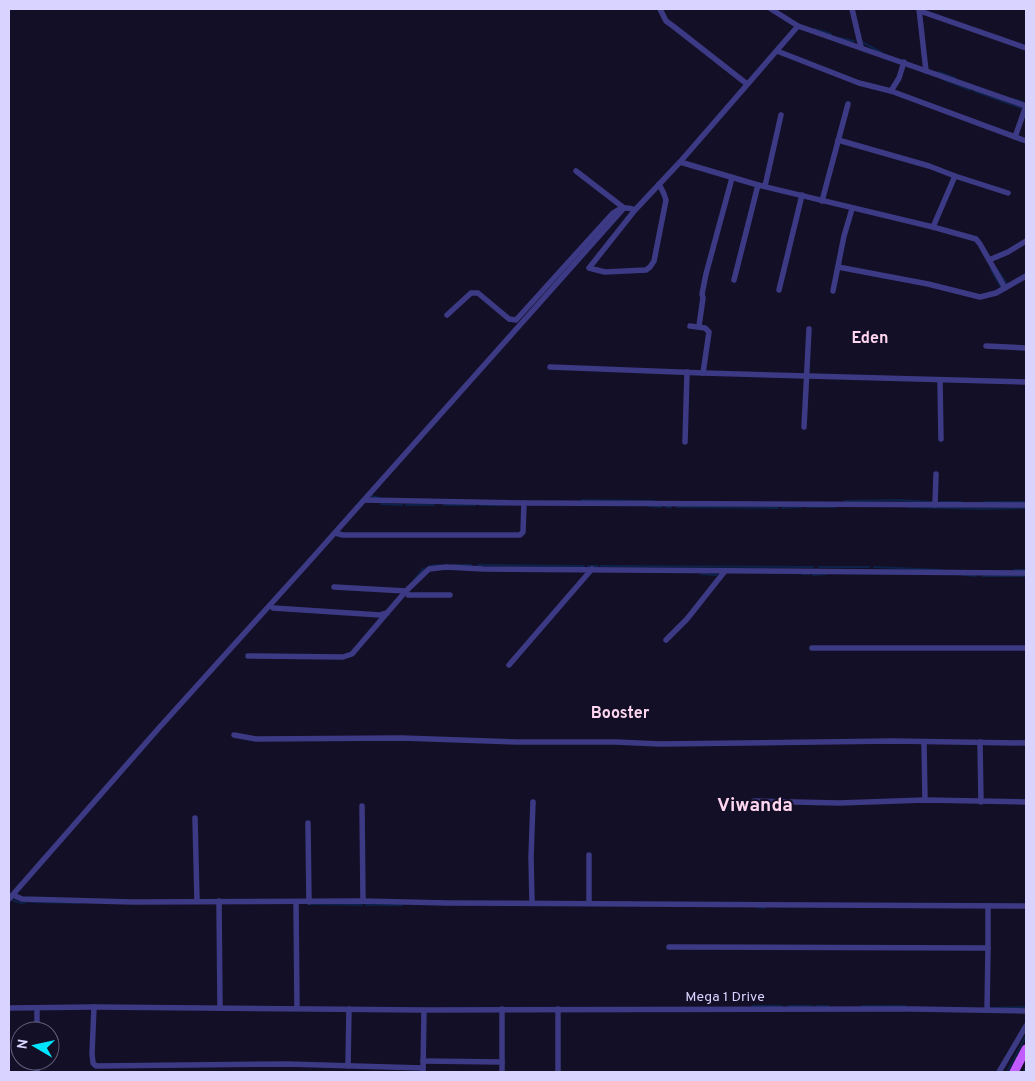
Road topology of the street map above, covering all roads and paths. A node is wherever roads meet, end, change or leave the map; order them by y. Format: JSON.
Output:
{"nodes":[{"id":1,"x":660,"y":9,"type":"edge"},
{"id":2,"x":771,"y":9,"type":"edge"},
{"id":3,"x":852,"y":9,"type":"edge"},
{"id":4,"x":920,"y":10,"type":"edge"},
{"id":5,"x":798,"y":26,"type":"junction"},
{"id":6,"x":860,"y":47,"type":"junction"},
{"id":7,"x":1026,"y":48,"type":"edge"},
{"id":8,"x":776,"y":51,"type":"junction"},
{"id":9,"x":904,"y":62,"type":"junction"},
{"id":10,"x":926,"y":70,"type":"junction"},
{"id":11,"x":747,"y":84,"type":"junction"},
{"id":12,"x":891,"y":91,"type":"junction"},
{"id":13,"x":848,"y":104,"type":"dead end"},
{"id":14,"x":1026,"y":106,"type":"edge"},
{"id":15,"x":781,"y":115,"type":"dead end"},
{"id":16,"x":1015,"y":137,"type":"junction"},
{"id":17,"x":838,"y":140,"type":"junction"},
{"id":18,"x":1026,"y":141,"type":"edge"},
{"id":19,"x":680,"y":162,"type":"junction"},
{"id":20,"x":576,"y":171,"type":"dead end"},
{"id":21,"x":955,"y":176,"type":"junction"},
{"id":22,"x":732,"y":178,"type":"junction"},
{"id":23,"x":659,"y":184,"type":"junction"},
{"id":24,"x":761,"y":186,"type":"junction"},
{"id":25,"x":1008,"y":193,"type":"dead end"},
{"id":26,"x":802,"y":196,"type":"junction"},
{"id":27,"x":822,"y":201,"type":"junction"},
{"id":28,"x":624,"y":208,"type":"junction"},
{"id":29,"x":852,"y":209,"type":"junction"},
{"id":30,"x":635,"y":210,"type":"junction"},
{"id":31,"x":933,"y":228,"type":"junction"},
{"id":32,"x":1026,"y":241,"type":"edge"},
{"id":33,"x":989,"y":260,"type":"junction"},
{"id":34,"x":838,"y":267,"type":"junction"},
{"id":35,"x":1026,"y":276,"type":"edge"},
{"id":36,"x":734,"y":280,"type":"dead end"},
{"id":37,"x":1005,"y":288,"type":"junction"},
{"id":38,"x":779,"y":290,"type":"dead end"},
{"id":39,"x":832,"y":291,"type":"dead end"},
{"id":40,"x":447,"y":315,"type":"dead end"},
{"id":41,"x":690,"y":326,"type":"dead end"},
{"id":42,"x":699,"y":326,"type":"junction"},
{"id":43,"x":809,"y":328,"type":"dead end"},
{"id":44,"x":986,"y":346,"type":"dead end"},
{"id":45,"x":1026,"y":348,"type":"edge"},
{"id":46,"x":550,"y":367,"type":"dead end"},
{"id":47,"x":687,"y":372,"type":"junction"},
{"id":48,"x":703,"y":374,"type":"junction"},
{"id":49,"x":807,"y":376,"type":"junction"},
{"id":50,"x":940,"y":381,"type":"junction"},
{"id":51,"x":1026,"y":382,"type":"edge"},
{"id":52,"x":804,"y":427,"type":"dead end"},
{"id":53,"x":941,"y":439,"type":"dead end"},
{"id":54,"x":685,"y":442,"type":"dead end"},
{"id":55,"x":936,"y":474,"type":"dead end"},
{"id":56,"x":365,"y":500,"type":"junction"},
{"id":57,"x":524,"y":503,"type":"junction"},
{"id":58,"x":935,"y":505,"type":"junction"},
{"id":59,"x":1026,"y":505,"type":"edge"},
{"id":60,"x":335,"y":533,"type":"junction"},
{"id":61,"x":592,"y":569,"type":"junction"},
{"id":62,"x":725,"y":571,"type":"junction"},
{"id":63,"x":1026,"y":573,"type":"edge"},
{"id":64,"x":334,"y":587,"type":"dead end"},
{"id":65,"x":406,"y":591,"type":"junction"},
{"id":66,"x":450,"y":595,"type":"dead end"},
{"id":67,"x":273,"y":608,"type":"dead end"},
{"id":68,"x":387,"y":613,"type":"junction"},
{"id":69,"x":666,"y":640,"type":"dead end"},
{"id":70,"x":812,"y":648,"type":"dead end"},
{"id":71,"x":1026,"y":648,"type":"edge"},
{"id":72,"x":248,"y":656,"type":"dead end"},
{"id":73,"x":508,"y":665,"type":"dead end"},
{"id":74,"x":234,"y":735,"type":"dead end"},
{"id":75,"x":924,"y":742,"type":"junction"},
{"id":76,"x":980,"y":742,"type":"junction"},
{"id":77,"x":1026,"y":743,"type":"edge"},
{"id":78,"x":925,"y":800,"type":"junction"},
{"id":79,"x":754,"y":801,"type":"dead end"},
{"id":80,"x":533,"y":802,"type":"dead end"},
{"id":81,"x":981,"y":802,"type":"junction"},
{"id":82,"x":1026,"y":802,"type":"edge"},
{"id":83,"x":362,"y":806,"type":"dead end"},
{"id":84,"x":196,"y":818,"type":"dead end"},
{"id":85,"x":308,"y":823,"type":"dead end"},
{"id":86,"x":589,"y":855,"type":"dead end"},
{"id":87,"x":11,"y":897,"type":"edge"},
{"id":88,"x":197,"y":901,"type":"junction"},
{"id":89,"x":219,"y":901,"type":"junction"},
{"id":90,"x":363,"y":901,"type":"junction"},
{"id":91,"x":296,"y":902,"type":"junction"},
{"id":92,"x":309,"y":902,"type":"junction"},
{"id":93,"x":532,"y":903,"type":"junction"},
{"id":94,"x":589,"y":903,"type":"junction"},
{"id":95,"x":988,"y":906,"type":"junction"},
{"id":96,"x":1026,"y":906,"type":"edge"},
{"id":97,"x":669,"y":947,"type":"dead end"},
{"id":98,"x":988,"y":948,"type":"junction"},
{"id":99,"x":94,"y":1007,"type":"junction"},
{"id":100,"x":9,"y":1008,"type":"edge"},
{"id":101,"x":37,"y":1008,"type":"junction"},
{"id":102,"x":220,"y":1008,"type":"junction"},
{"id":103,"x":297,"y":1008,"type":"junction"},
{"id":104,"x":349,"y":1009,"type":"junction"},
{"id":105,"x":424,"y":1010,"type":"junction"},
{"id":106,"x":502,"y":1010,"type":"junction"},
{"id":107,"x":558,"y":1010,"type":"junction"},
{"id":108,"x":987,"y":1010,"type":"junction"},
{"id":109,"x":1026,"y":1010,"type":"edge"},
{"id":110,"x":37,"y":1021,"type":"edge"},
{"id":111,"x":1026,"y":1026,"type":"edge"},
{"id":112,"x":1026,"y":1049,"type":"edge"},
{"id":113,"x":502,"y":1062,"type":"junction"},
{"id":114,"x":348,"y":1066,"type":"junction"},
{"id":115,"x":423,"y":1067,"type":"edge"},
{"id":116,"x":190,"y":1069,"type":"edge"},
{"id":117,"x":502,"y":1072,"type":"edge"},
{"id":118,"x":558,"y":1072,"type":"edge"},
{"id":119,"x":999,"y":1072,"type":"edge"},
{"id":120,"x":1014,"y":1072,"type":"edge"}],
"edges":[{"from":1,"to":11,"type":"street"},
{"from":2,"to":5,"type":"street"},
{"from":3,"to":6,"type":"street"},
{"from":4,"to":7,"type":"street"},
{"from":4,"to":10,"type":"street"},
{"from":5,"to":6,"type":"street"},
{"from":5,"to":8,"type":"street"},
{"from":6,"to":9,"type":"street"},
{"from":8,"to":11,"type":"street"},
{"from":8,"to":12,"type":"street"},
{"from":9,"to":10,"type":"street"},
{"from":9,"to":12,"type":"street"},
{"from":10,"to":14,"type":"street"},
{"from":11,"to":19,"type":"street"},
{"from":12,"to":16,"type":"street"},
{"from":13,"to":17,"type":"street"},
{"from":14,"to":16,"type":"street"},
{"from":15,"to":24,"type":"street"},
{"from":16,"to":18,"type":"street"},
{"from":17,"to":21,"type":"street"},
{"from":17,"to":27,"type":"street"},
{"from":19,"to":22,"type":"street"},
{"from":19,"to":23,"type":"street"},
{"from":20,"to":28,"type":"street"},
{"from":21,"to":25,"type":"street"},
{"from":21,"to":31,"type":"street"},
{"from":22,"to":24,"type":"street"},
{"from":22,"to":42,"type":"street"},
{"from":23,"to":30,"type":"street"},
{"from":23,"to":30,"type":"street"},
{"from":24,"to":26,"type":"street"},
{"from":24,"to":36,"type":"street"},
{"from":26,"to":27,"type":"street"},
{"from":26,"to":38,"type":"street"},
{"from":27,"to":29,"type":"street"},
{"from":28,"to":30,"type":"street"},
{"from":28,"to":40,"type":"street"},
{"from":28,"to":56,"type":"street"},
{"from":29,"to":31,"type":"street"},
{"from":29,"to":34,"type":"street"},
{"from":31,"to":33,"type":"street"},
{"from":32,"to":33,"type":"street"},
{"from":33,"to":37,"type":"street"},
{"from":34,"to":37,"type":"street"},
{"from":34,"to":39,"type":"street"},
{"from":35,"to":37,"type":"street"},
{"from":41,"to":42,"type":"street"},
{"from":42,"to":48,"type":"street"},
{"from":43,"to":49,"type":"street"},
{"from":44,"to":45,"type":"street"},
{"from":46,"to":47,"type":"street"},
{"from":47,"to":48,"type":"street"},
{"from":47,"to":54,"type":"street"},
{"from":48,"to":49,"type":"street"},
{"from":49,"to":50,"type":"street"},
{"from":49,"to":52,"type":"street"},
{"from":50,"to":51,"type":"street"},
{"from":50,"to":53,"type":"street"},
{"from":55,"to":58,"type":"street"},
{"from":56,"to":57,"type":"street"},
{"from":56,"to":60,"type":"street"},
{"from":57,"to":58,"type":"street"},
{"from":57,"to":60,"type":"street"},
{"from":58,"to":59,"type":"street"},
{"from":60,"to":87,"type":"street"},
{"from":61,"to":62,"type":"street"},
{"from":61,"to":65,"type":"street"},
{"from":61,"to":73,"type":"street"},
{"from":62,"to":63,"type":"street"},
{"from":62,"to":69,"type":"street"},
{"from":64,"to":65,"type":"street"},
{"from":65,"to":66,"type":"street"},
{"from":65,"to":68,"type":"street"},
{"from":67,"to":68,"type":"street"},
{"from":68,"to":72,"type":"street"},
{"from":70,"to":71,"type":"street"},
{"from":74,"to":75,"type":"street"},
{"from":75,"to":76,"type":"street"},
{"from":75,"to":78,"type":"street"},
{"from":76,"to":77,"type":"street"},
{"from":76,"to":81,"type":"street"},
{"from":78,"to":79,"type":"street"},
{"from":78,"to":81,"type":"street"},
{"from":80,"to":93,"type":"street"},
{"from":81,"to":82,"type":"street"},
{"from":83,"to":90,"type":"street"},
{"from":84,"to":88,"type":"street"},
{"from":85,"to":92,"type":"street"},
{"from":86,"to":94,"type":"street"},
{"from":87,"to":88,"type":"street"},
{"from":88,"to":89,"type":"street"},
{"from":89,"to":91,"type":"street"},
{"from":89,"to":102,"type":"street"},
{"from":90,"to":92,"type":"street"},
{"from":90,"to":93,"type":"street"},
{"from":91,"to":92,"type":"street"},
{"from":91,"to":103,"type":"street"},
{"from":93,"to":94,"type":"street"},
{"from":94,"to":95,"type":"street"},
{"from":95,"to":96,"type":"street"},
{"from":95,"to":98,"type":"street"},
{"from":97,"to":98,"type":"street"},
{"from":98,"to":108,"type":"street"},
{"from":99,"to":101,"type":"street","name":"Mega 1 Drive"},
{"from":99,"to":102,"type":"street","name":"Mega 1 Drive"},
{"from":99,"to":116,"type":"street"},
{"from":100,"to":101,"type":"street","name":"Mega 1 Drive"},
{"from":101,"to":110,"type":"street"},
{"from":102,"to":103,"type":"street","name":"Mega 1 Drive"},
{"from":103,"to":104,"type":"street","name":"Mega 1 Drive"},
{"from":104,"to":105,"type":"street","name":"Mega 1 Drive"},
{"from":104,"to":114,"type":"street"},
{"from":105,"to":106,"type":"street","name":"Mega 1 Drive"},
{"from":105,"to":115,"type":"street"},
{"from":106,"to":107,"type":"street","name":"Mega 1 Drive"},
{"from":106,"to":113,"type":"street"},
{"from":107,"to":108,"type":"street","name":"Mega 1 Drive"},
{"from":107,"to":118,"type":"street"},
{"from":108,"to":109,"type":"street","name":"Mega 1 Drive"},
{"from":111,"to":119,"type":"street"},
{"from":112,"to":120,"type":"main road"},
{"from":113,"to":115,"type":"street"},
{"from":113,"to":117,"type":"street"},
{"from":114,"to":115,"type":"street"},
{"from":114,"to":116,"type":"street"}]}
